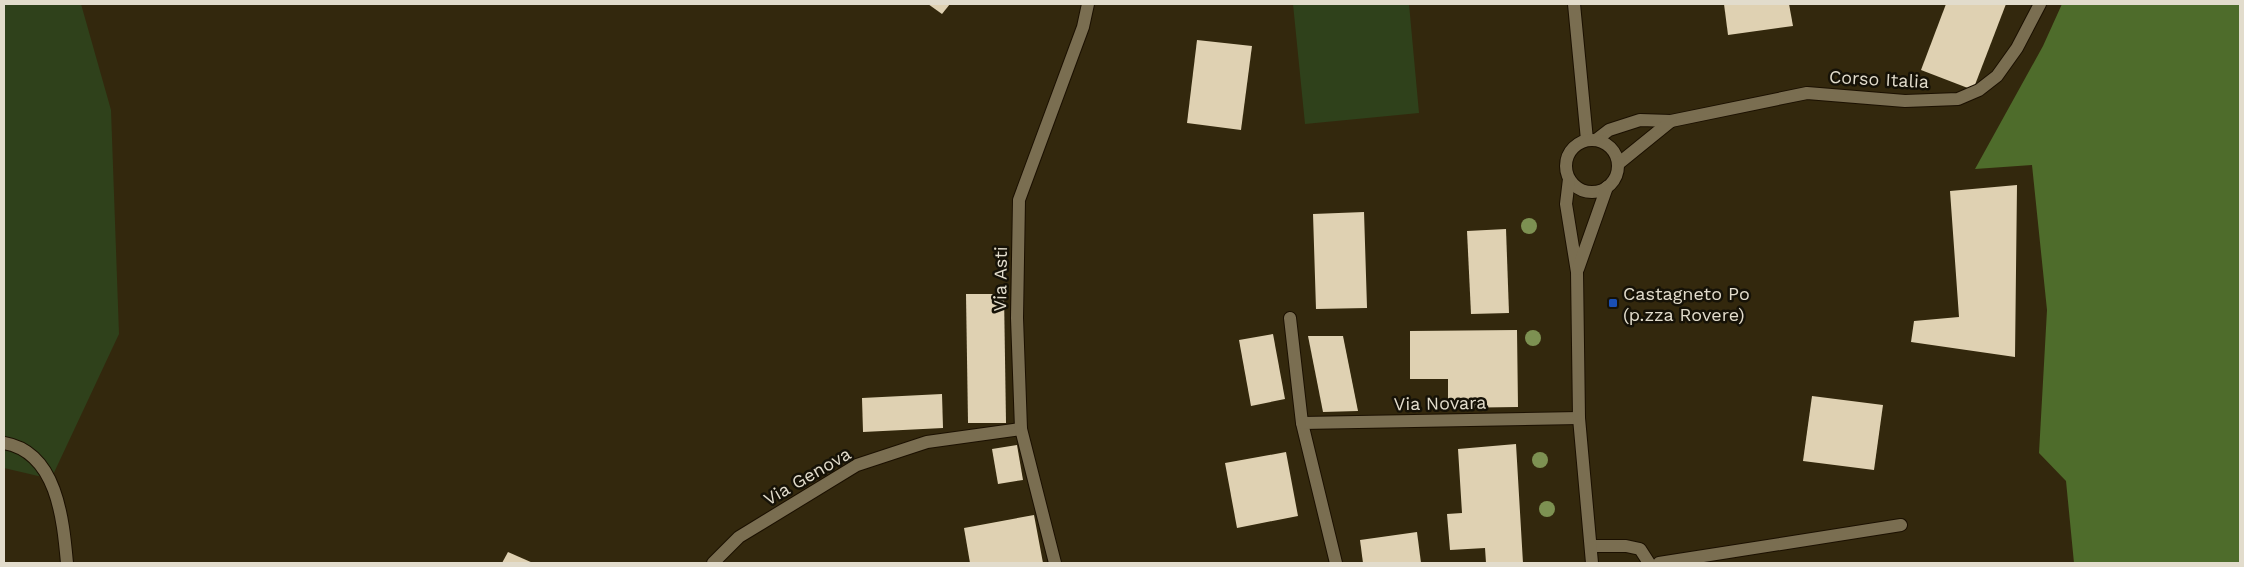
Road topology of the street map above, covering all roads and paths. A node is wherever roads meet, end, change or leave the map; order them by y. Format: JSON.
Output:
{"nodes":[{"id":1,"x":1088,"y":4,"type":"edge"},
{"id":2,"x":1574,"y":4,"type":"edge"},
{"id":3,"x":2040,"y":4,"type":"edge"},
{"id":4,"x":1671,"y":121,"type":"junction"},
{"id":5,"x":1591,"y":140,"type":"junction"},
{"id":6,"x":1618,"y":164,"type":"junction"},
{"id":7,"x":1569,"y":179,"type":"junction"},
{"id":8,"x":1607,"y":187,"type":"junction"},
{"id":9,"x":1577,"y":272,"type":"junction"},
{"id":10,"x":1290,"y":318,"type":"dead end"},
{"id":11,"x":1579,"y":418,"type":"junction"},
{"id":12,"x":1302,"y":423,"type":"junction"},
{"id":13,"x":1021,"y":429,"type":"junction"},
{"id":14,"x":4,"y":443,"type":"edge"},
{"id":15,"x":1901,"y":525,"type":"dead end"},
{"id":16,"x":1591,"y":546,"type":"junction"},
{"id":17,"x":67,"y":563,"type":"edge"},
{"id":18,"x":713,"y":563,"type":"edge"},
{"id":19,"x":1055,"y":563,"type":"edge"},
{"id":20,"x":1336,"y":563,"type":"edge"},
{"id":21,"x":1592,"y":563,"type":"edge"},
{"id":22,"x":1649,"y":563,"type":"edge"},
{"id":23,"x":1658,"y":563,"type":"edge"}],
"edges":[{"from":1,"to":13,"type":"street","name":"Via Asti"},
{"from":2,"to":5,"type":"street"},
{"from":3,"to":4,"type":"street","name":"Corso Italia"},
{"from":4,"to":5,"type":"street","name":"Corso Italia"},
{"from":4,"to":6,"type":"street","name":"Corso Italia"},
{"from":5,"to":6,"type":"street"},
{"from":5,"to":7,"type":"street"},
{"from":6,"to":8,"type":"street"},
{"from":7,"to":8,"type":"street"},
{"from":7,"to":9,"type":"street"},
{"from":8,"to":9,"type":"street"},
{"from":9,"to":11,"type":"street"},
{"from":10,"to":12,"type":"street"},
{"from":11,"to":12,"type":"street","name":"Via Novara"},
{"from":11,"to":16,"type":"street"},
{"from":12,"to":20,"type":"street"},
{"from":13,"to":18,"type":"street","name":"Via Genova"},
{"from":13,"to":19,"type":"street","name":"Via Asti"},
{"from":14,"to":17,"type":"street"},
{"from":15,"to":23,"type":"street"},
{"from":16,"to":21,"type":"street"},
{"from":16,"to":22,"type":"street"}]}
